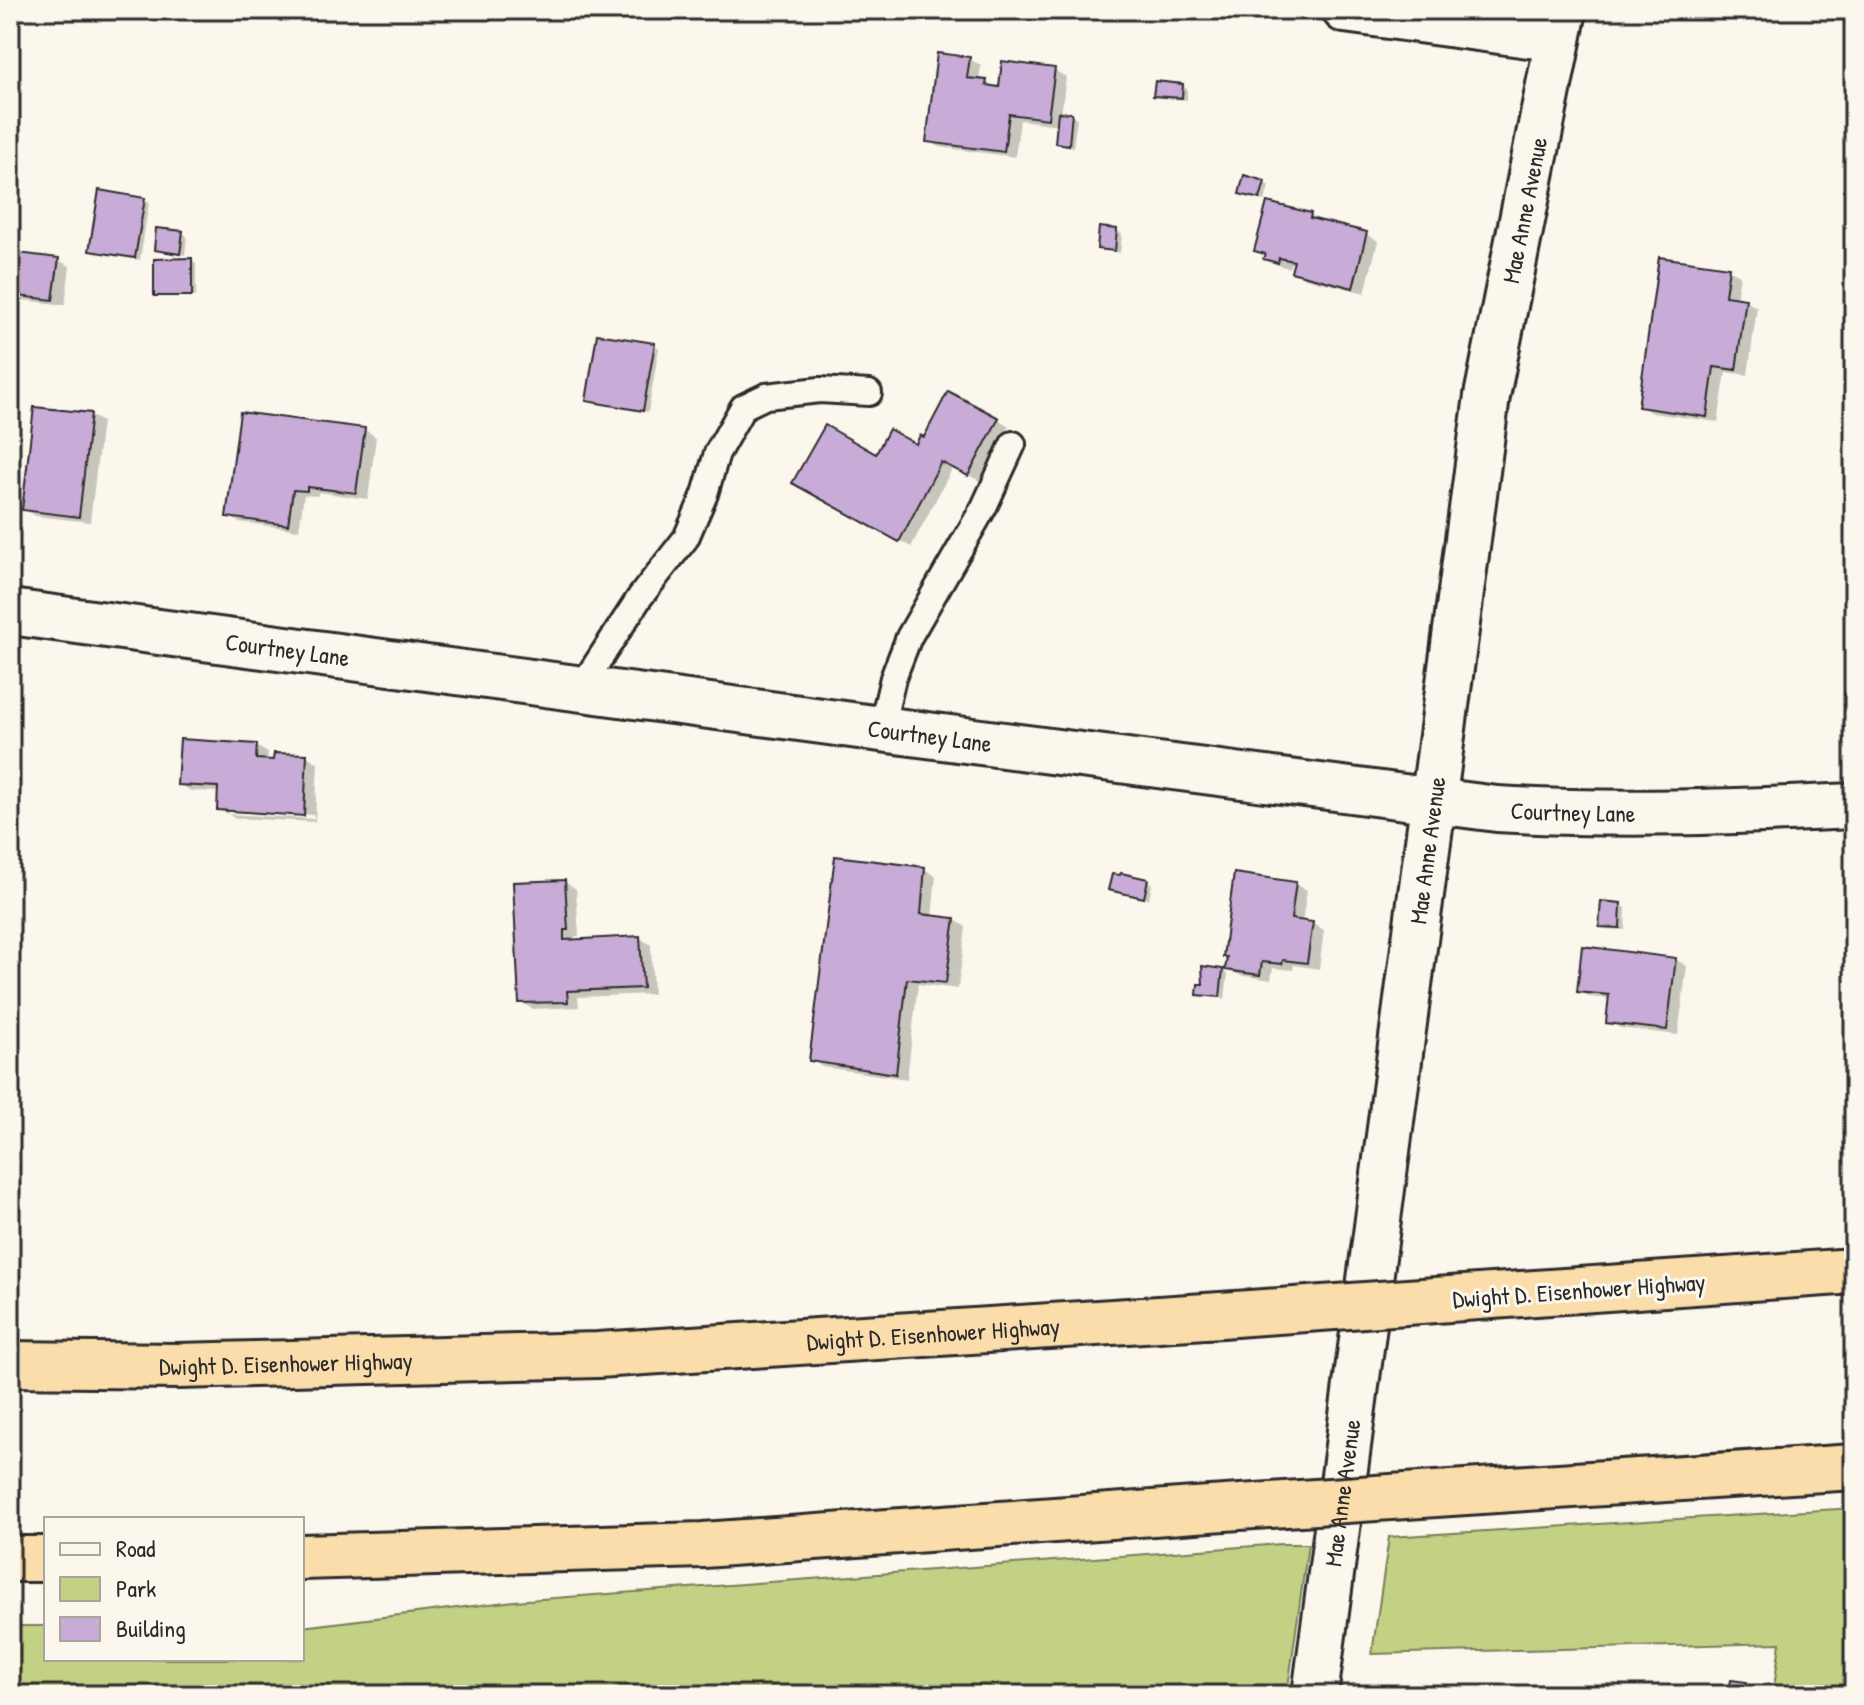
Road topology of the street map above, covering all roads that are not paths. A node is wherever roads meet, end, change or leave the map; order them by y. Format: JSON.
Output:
{"nodes":[{"id":1,"x":1345,"y":10,"type":"edge"},
{"id":2,"x":1561,"y":25,"type":"edge"},
{"id":3,"x":869,"y":393,"type":"dead end"},
{"id":4,"x":1013,"y":444,"type":"dead end"},
{"id":5,"x":10,"y":612,"type":"edge"},
{"id":6,"x":580,"y":689,"type":"junction"},
{"id":7,"x":881,"y":729,"type":"junction"},
{"id":8,"x":1434,"y":801,"type":"junction"},
{"id":9,"x":1854,"y":806,"type":"edge"},
{"id":10,"x":1854,"y":1271,"type":"edge"},
{"id":11,"x":10,"y":1364,"type":"edge"},
{"id":12,"x":1854,"y":1467,"type":"edge"},
{"id":13,"x":304,"y":1557,"type":"edge"},
{"id":14,"x":10,"y":1559,"type":"edge"},
{"id":15,"x":44,"y":1559,"type":"edge"},
{"id":16,"x":1315,"y":1695,"type":"edge"}],
"edges":[{"from":1,"to":2,"type":"street"},
{"from":2,"to":8,"type":"street","name":"Mae Anne Avenue"},
{"from":3,"to":6,"type":"lane"},
{"from":4,"to":7,"type":"lane"},
{"from":5,"to":6,"type":"street","name":"Courtney Lane"},
{"from":6,"to":7,"type":"street","name":"Courtney Lane"},
{"from":7,"to":8,"type":"street","name":"Courtney Lane"},
{"from":8,"to":9,"type":"street","name":"Courtney Lane"},
{"from":8,"to":16,"type":"street","name":"Mae Anne Avenue"},
{"from":10,"to":11,"type":"highway","name":"Dwight D. Eisenhower Highway","bridge":true},
{"from":12,"to":13,"type":"highway","bridge":true},
{"from":14,"to":15,"type":"highway"}]}
